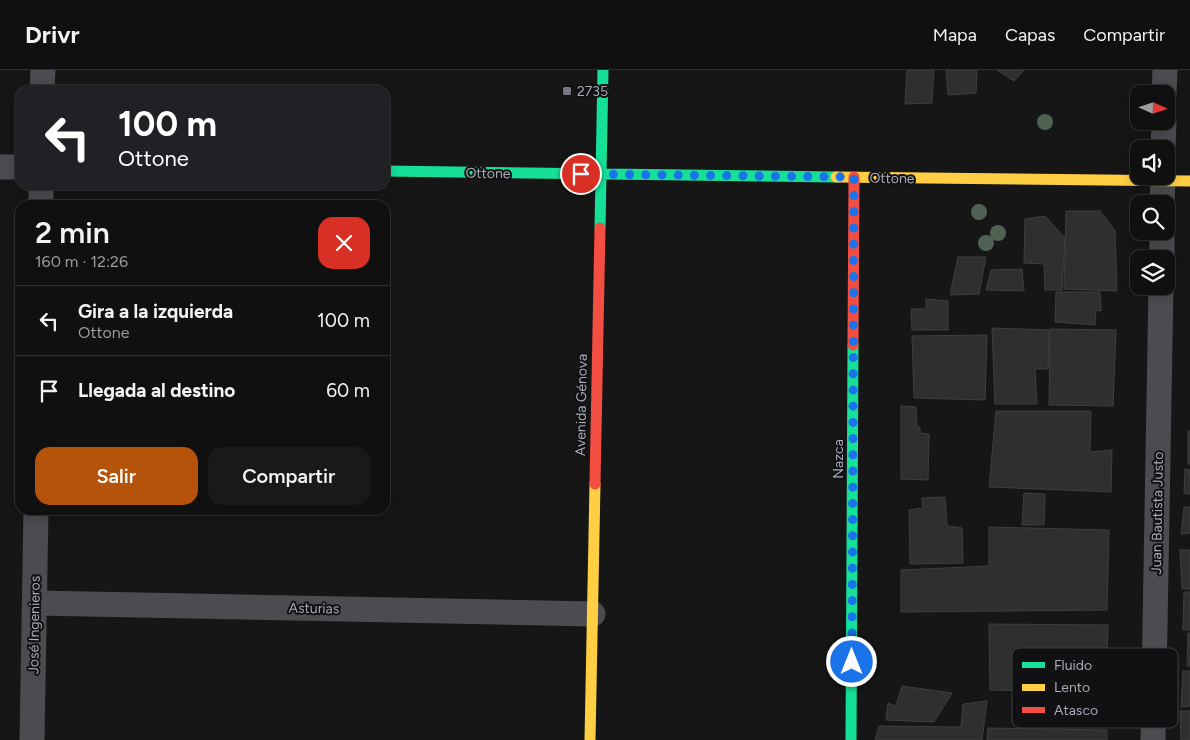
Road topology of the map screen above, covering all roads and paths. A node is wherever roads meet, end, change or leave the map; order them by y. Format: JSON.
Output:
{"nodes":[{"id":1,"x":43,"y":70,"type":"edge"},
{"id":2,"x":602,"y":70,"type":"edge"},
{"id":3,"x":1165,"y":70,"type":"edge"},
{"id":4,"x":42,"y":85,"type":"edge"},
{"id":5,"x":1164,"y":85,"type":"edge"},
{"id":6,"x":0,"y":167,"type":"edge"},
{"id":7,"x":15,"y":167,"type":"edge"},
{"id":8,"x":390,"y":171,"type":"edge"},
{"id":9,"x":600,"y":174,"type":"junction"},
{"id":10,"x":854,"y":177,"type":"junction"},
{"id":11,"x":1190,"y":181,"type":"edge"},
{"id":12,"x":1163,"y":187,"type":"edge"},
{"id":13,"x":1161,"y":295,"type":"edge"},
{"id":14,"x":36,"y":515,"type":"edge"},
{"id":15,"x":35,"y":602,"type":"junction"},
{"id":16,"x":593,"y":614,"type":"junction"},
{"id":17,"x":1155,"y":648,"type":"edge"},
{"id":18,"x":32,"y":740,"type":"edge"},
{"id":19,"x":590,"y":740,"type":"edge"},
{"id":20,"x":851,"y":740,"type":"edge"}],
"edges":[{"from":1,"to":4,"type":"street"},
{"from":2,"to":9,"type":"street","name":"Avenida Génova"},
{"from":3,"to":5,"type":"street"},
{"from":6,"to":7,"type":"street"},
{"from":8,"to":9,"type":"street","name":"Ottone"},
{"from":9,"to":10,"type":"street","name":"Ottone"},
{"from":9,"to":16,"type":"street","name":"Avenida Génova"},
{"from":10,"to":12,"type":"street","name":"Ottone"},
{"from":10,"to":20,"type":"street","name":"Nazca"},
{"from":11,"to":12,"type":"street","name":"Ottone"},
{"from":13,"to":17,"type":"street","name":"Juan Bautista Justo"},
{"from":14,"to":15,"type":"street","name":"José Ingenieros"},
{"from":15,"to":16,"type":"street","name":"Asturias"},
{"from":15,"to":18,"type":"street","name":"José Ingenieros"},
{"from":16,"to":19,"type":"street","name":"Avenida Génova"}]}
